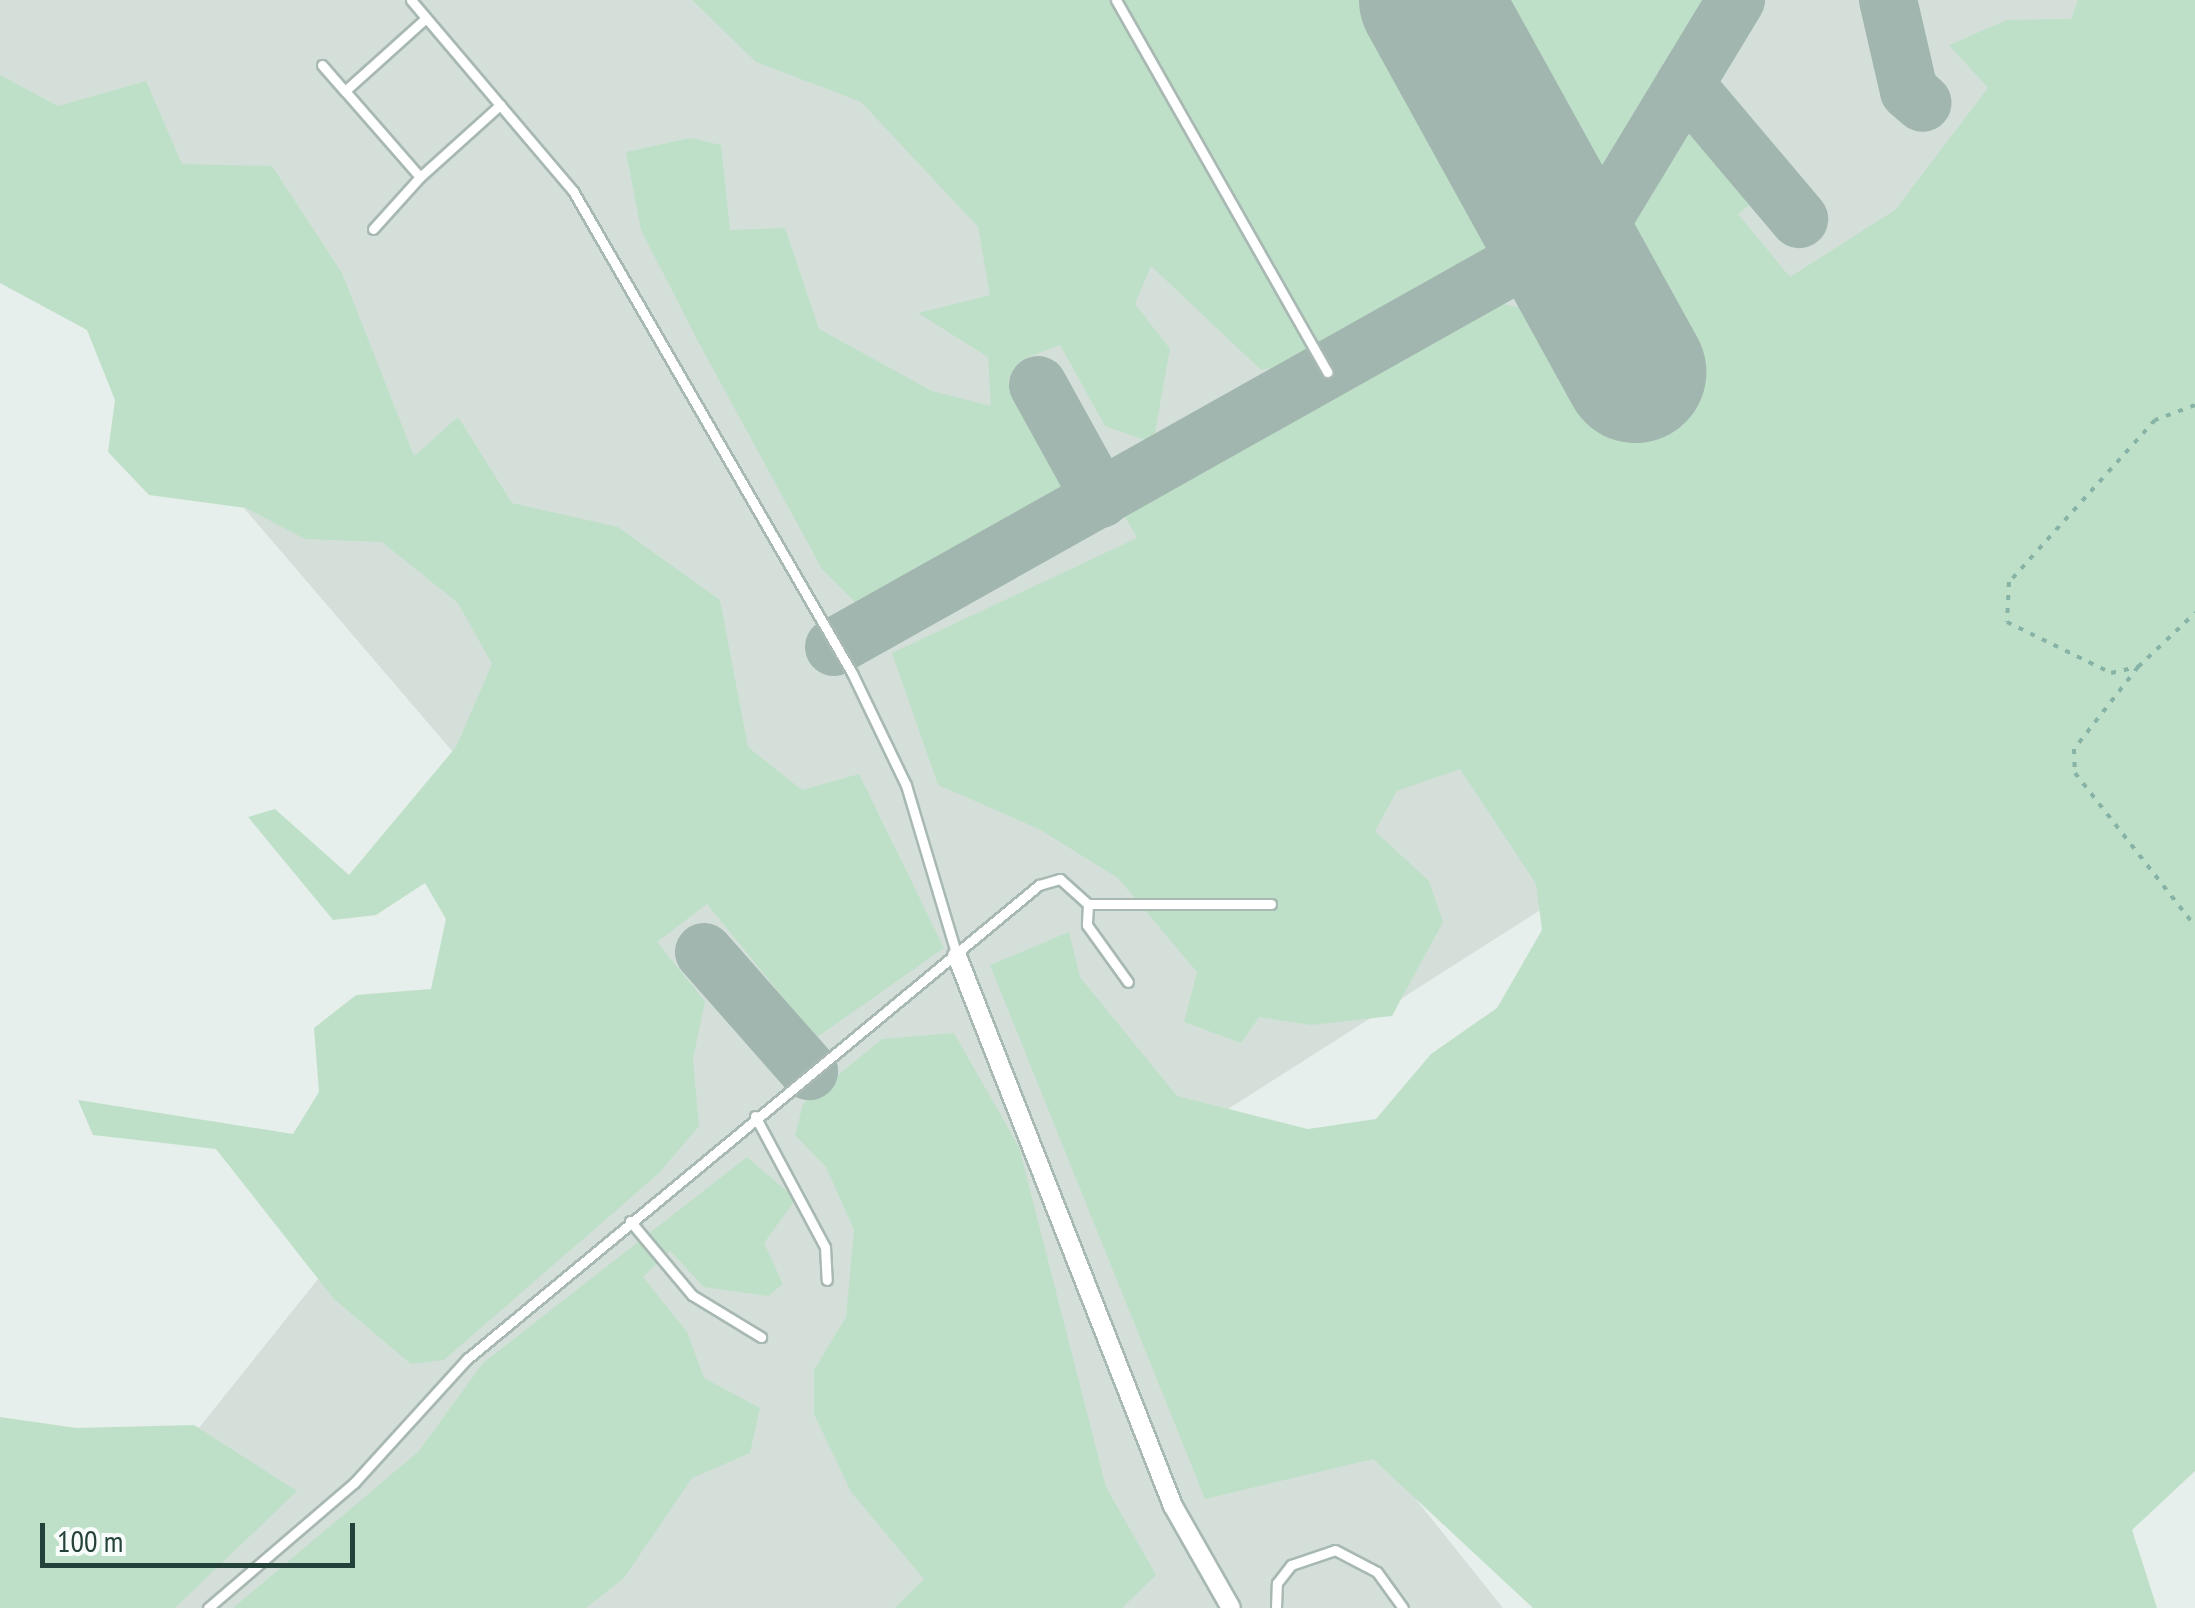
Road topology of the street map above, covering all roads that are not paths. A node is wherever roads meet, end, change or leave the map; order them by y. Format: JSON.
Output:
{"nodes":[{"id":1,"x":411,"y":0,"type":"edge"},
{"id":2,"x":1116,"y":0,"type":"edge"},
{"id":3,"x":426,"y":18,"type":"junction"},
{"id":4,"x":322,"y":65,"type":"dead end"},
{"id":5,"x":345,"y":91,"type":"junction"},
{"id":6,"x":500,"y":105,"type":"junction"},
{"id":7,"x":420,"y":176,"type":"junction"},
{"id":8,"x":373,"y":230,"type":"dead end"},
{"id":9,"x":1326,"y":372,"type":"dead end"},
{"id":10,"x":1088,"y":904,"type":"junction"},
{"id":11,"x":1271,"y":904,"type":"dead end"},
{"id":12,"x":957,"y":956,"type":"junction"},
{"id":13,"x":1128,"y":982,"type":"dead end"},
{"id":14,"x":755,"y":1116,"type":"junction"},
{"id":15,"x":630,"y":1222,"type":"junction"},
{"id":16,"x":827,"y":1280,"type":"dead end"},
{"id":17,"x":761,"y":1337,"type":"dead end"},
{"id":18,"x":208,"y":1608,"type":"edge"},
{"id":19,"x":1231,"y":1608,"type":"edge"},
{"id":20,"x":1276,"y":1608,"type":"edge"},
{"id":21,"x":1404,"y":1608,"type":"edge"}],
"edges":[{"from":1,"to":3,"type":"lane"},
{"from":2,"to":9,"type":"lane"},
{"from":3,"to":5,"type":"lane"},
{"from":3,"to":6,"type":"lane"},
{"from":4,"to":5,"type":"lane"},
{"from":5,"to":7,"type":"lane"},
{"from":6,"to":7,"type":"lane"},
{"from":6,"to":12,"type":"lane"},
{"from":7,"to":8,"type":"lane"},
{"from":10,"to":11,"type":"lane"},
{"from":10,"to":12,"type":"lane"},
{"from":10,"to":13,"type":"lane"},
{"from":12,"to":14,"type":"lane"},
{"from":12,"to":19,"type":"street"},
{"from":14,"to":15,"type":"lane"},
{"from":14,"to":16,"type":"lane"},
{"from":15,"to":17,"type":"lane"},
{"from":15,"to":18,"type":"lane"},
{"from":20,"to":21,"type":"lane"}]}
